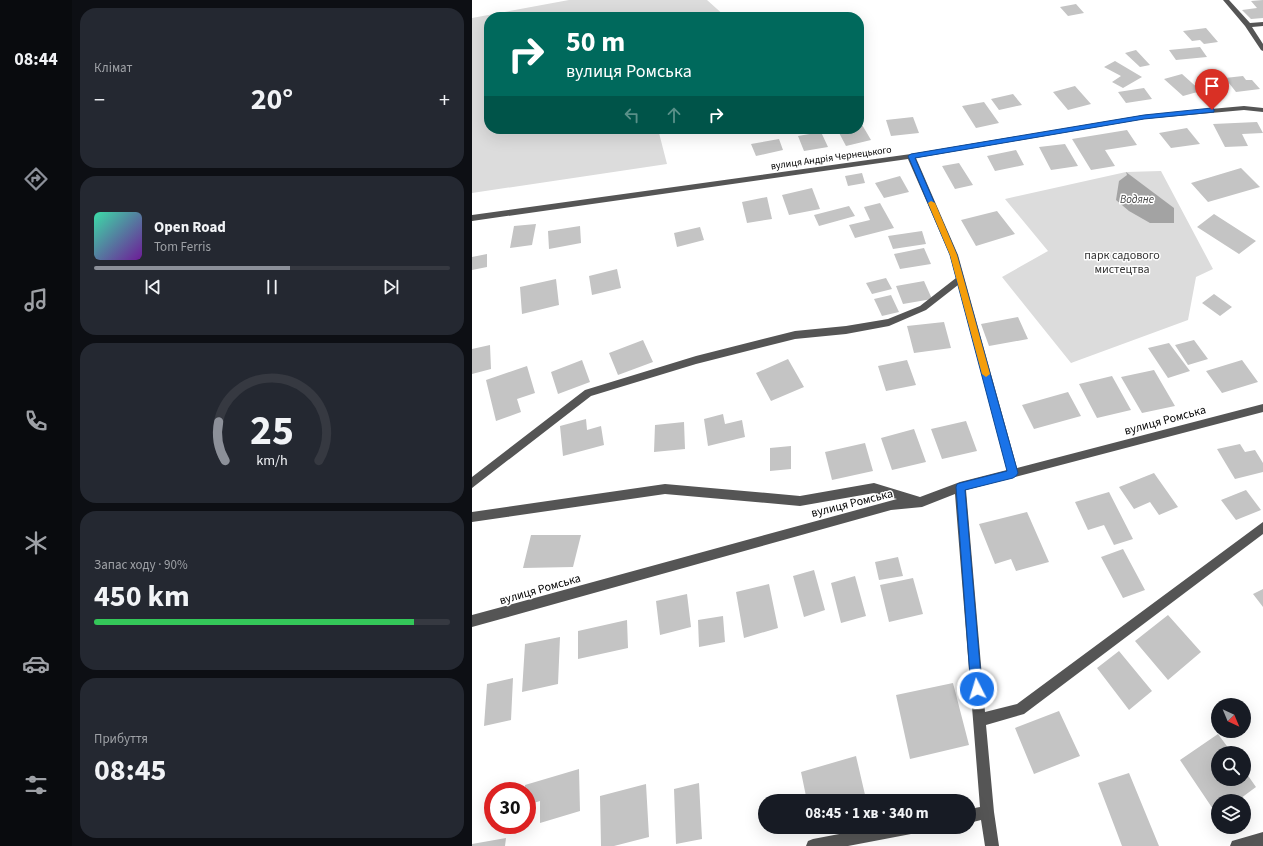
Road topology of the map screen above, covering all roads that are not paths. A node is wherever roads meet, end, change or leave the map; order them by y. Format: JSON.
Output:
{"nodes":[{"id":1,"x":1226,"y":0,"type":"edge"},
{"id":2,"x":1263,"y":24,"type":"edge"},
{"id":3,"x":1248,"y":25,"type":"junction"},
{"id":4,"x":1263,"y":49,"type":"edge"},
{"id":5,"x":1263,"y":110,"type":"edge"},
{"id":6,"x":911,"y":156,"type":"junction"},
{"id":7,"x":472,"y":218,"type":"edge"},
{"id":8,"x":960,"y":279,"type":"junction"},
{"id":9,"x":1262,"y":410,"type":"edge"},
{"id":10,"x":1013,"y":473,"type":"junction"},
{"id":11,"x":472,"y":483,"type":"edge"},
{"id":12,"x":960,"y":487,"type":"junction"},
{"id":13,"x":922,"y":502,"type":"junction"},
{"id":14,"x":472,"y":517,"type":"edge"},
{"id":15,"x":1263,"y":527,"type":"edge"},
{"id":16,"x":472,"y":622,"type":"edge"},
{"id":17,"x":979,"y":720,"type":"junction"},
{"id":18,"x":987,"y":812,"type":"junction"},
{"id":19,"x":976,"y":814,"type":"edge"},
{"id":20,"x":875,"y":834,"type":"edge"},
{"id":21,"x":1263,"y":839,"type":"edge"},
{"id":22,"x":813,"y":846,"type":"edge"},
{"id":23,"x":992,"y":846,"type":"edge"},
{"id":24,"x":1238,"y":846,"type":"edge"}],
"edges":[{"from":1,"to":3,"type":"street"},
{"from":2,"to":3,"type":"street"},
{"from":3,"to":4,"type":"street"},
{"from":5,"to":6,"type":"street","name":"вулиця Андрія Чернецького"},
{"from":6,"to":7,"type":"street","name":"вулиця Андрія Чернецького"},
{"from":6,"to":8,"type":"street"},
{"from":8,"to":10,"type":"street"},
{"from":8,"to":11,"type":"street"},
{"from":9,"to":10,"type":"street","name":"вулиця Ромська"},
{"from":10,"to":12,"type":"street","name":"вулиця Ромська"},
{"from":12,"to":13,"type":"street","name":"вулиця Ромська"},
{"from":12,"to":17,"type":"street"},
{"from":13,"to":14,"type":"street"},
{"from":13,"to":16,"type":"street","name":"вулиця Ромська"},
{"from":15,"to":17,"type":"street"},
{"from":17,"to":18,"type":"street"},
{"from":18,"to":19,"type":"street"},
{"from":18,"to":23,"type":"street"},
{"from":20,"to":22,"type":"street"},
{"from":21,"to":24,"type":"street"}]}
